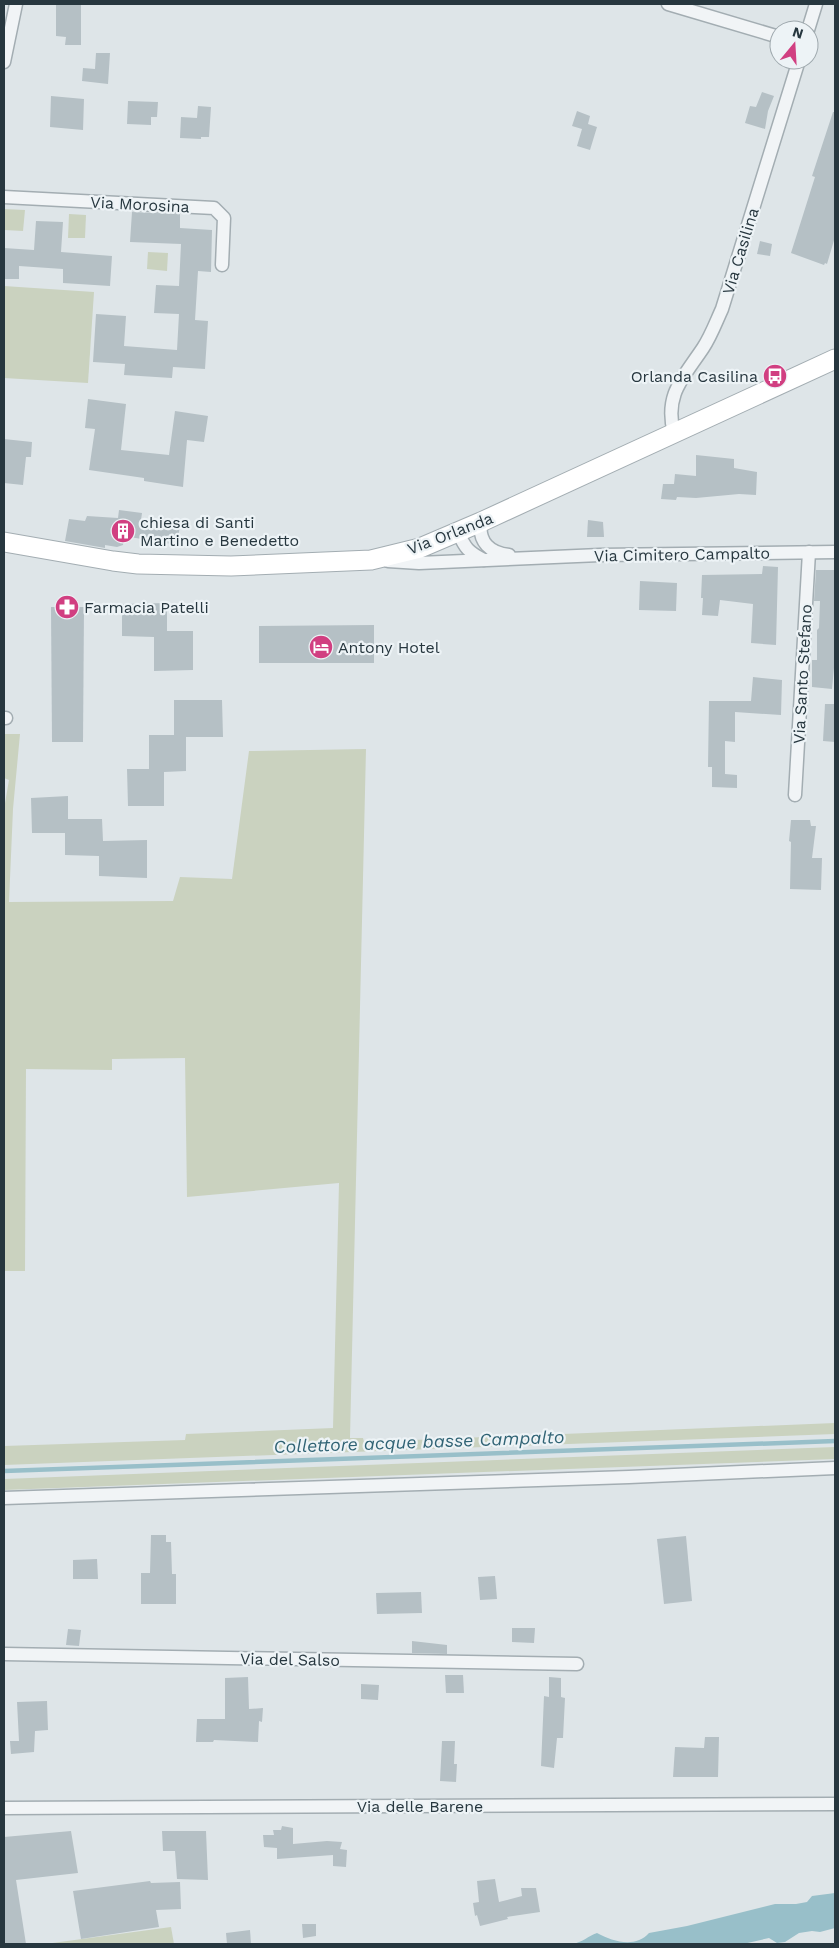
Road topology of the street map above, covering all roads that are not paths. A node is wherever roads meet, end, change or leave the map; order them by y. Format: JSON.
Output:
{"nodes":[{"id":1,"x":16,"y":4,"type":"edge"},
{"id":2,"x":668,"y":4,"type":"edge"},
{"id":3,"x":816,"y":4,"type":"edge"},
{"id":4,"x":811,"y":20,"type":"edge"},
{"id":5,"x":769,"y":34,"type":"edge"},
{"id":6,"x":4,"y":62,"type":"edge"},
{"id":7,"x":796,"y":70,"type":"edge"},
{"id":8,"x":4,"y":197,"type":"edge"},
{"id":9,"x":222,"y":265,"type":"dead end"},
{"id":10,"x":835,"y":359,"type":"edge"},
{"id":11,"x":674,"y":433,"type":"junction"},
{"id":12,"x":481,"y":522,"type":"junction"},
{"id":13,"x":458,"y":532,"type":"junction"},
{"id":14,"x":4,"y":542,"type":"edge"},
{"id":15,"x":809,"y":552,"type":"junction"},
{"id":16,"x":835,"y":552,"type":"edge"},
{"id":17,"x":529,"y":557,"type":"junction"},
{"id":18,"x":371,"y":560,"type":"junction"},
{"id":19,"x":484,"y":560,"type":"junction"},
{"id":20,"x":795,"y":795,"type":"dead end"},
{"id":21,"x":835,"y":1468,"type":"edge"},
{"id":22,"x":4,"y":1498,"type":"edge"},
{"id":23,"x":4,"y":1654,"type":"edge"},
{"id":24,"x":577,"y":1664,"type":"dead end"},
{"id":25,"x":835,"y":1804,"type":"edge"},
{"id":26,"x":4,"y":1808,"type":"edge"}],
"edges":[{"from":1,"to":6,"type":"street"},
{"from":2,"to":5,"type":"street"},
{"from":3,"to":4,"type":"street"},
{"from":7,"to":11,"type":"street","name":"Via Casilina"},
{"from":8,"to":9,"type":"street","name":"Via Morosina"},
{"from":10,"to":11,"type":"main road","name":"Via Orlanda"},
{"from":11,"to":12,"type":"main road","name":"Via Orlanda"},
{"from":12,"to":13,"type":"main road","name":"Via Orlanda"},
{"from":12,"to":17,"type":"street","name":"Via Cimitero Campalto"},
{"from":13,"to":18,"type":"main road","name":"Via Orlanda"},
{"from":13,"to":19,"type":"street"},
{"from":14,"to":18,"type":"main road","name":"Via Orlanda"},
{"from":15,"to":16,"type":"street","name":"Via Cimitero Campalto"},
{"from":15,"to":17,"type":"street","name":"Via Cimitero Campalto"},
{"from":15,"to":20,"type":"street","name":"Via Santo Stefano"},
{"from":17,"to":19,"type":"street","name":"Via Cimitero Campalto"},
{"from":18,"to":19,"type":"street","name":"Via Cimitero Campalto"},
{"from":21,"to":22,"type":"street"},
{"from":23,"to":24,"type":"street","name":"Via del Salso"},
{"from":25,"to":26,"type":"street","name":"Via delle Barene"}]}
